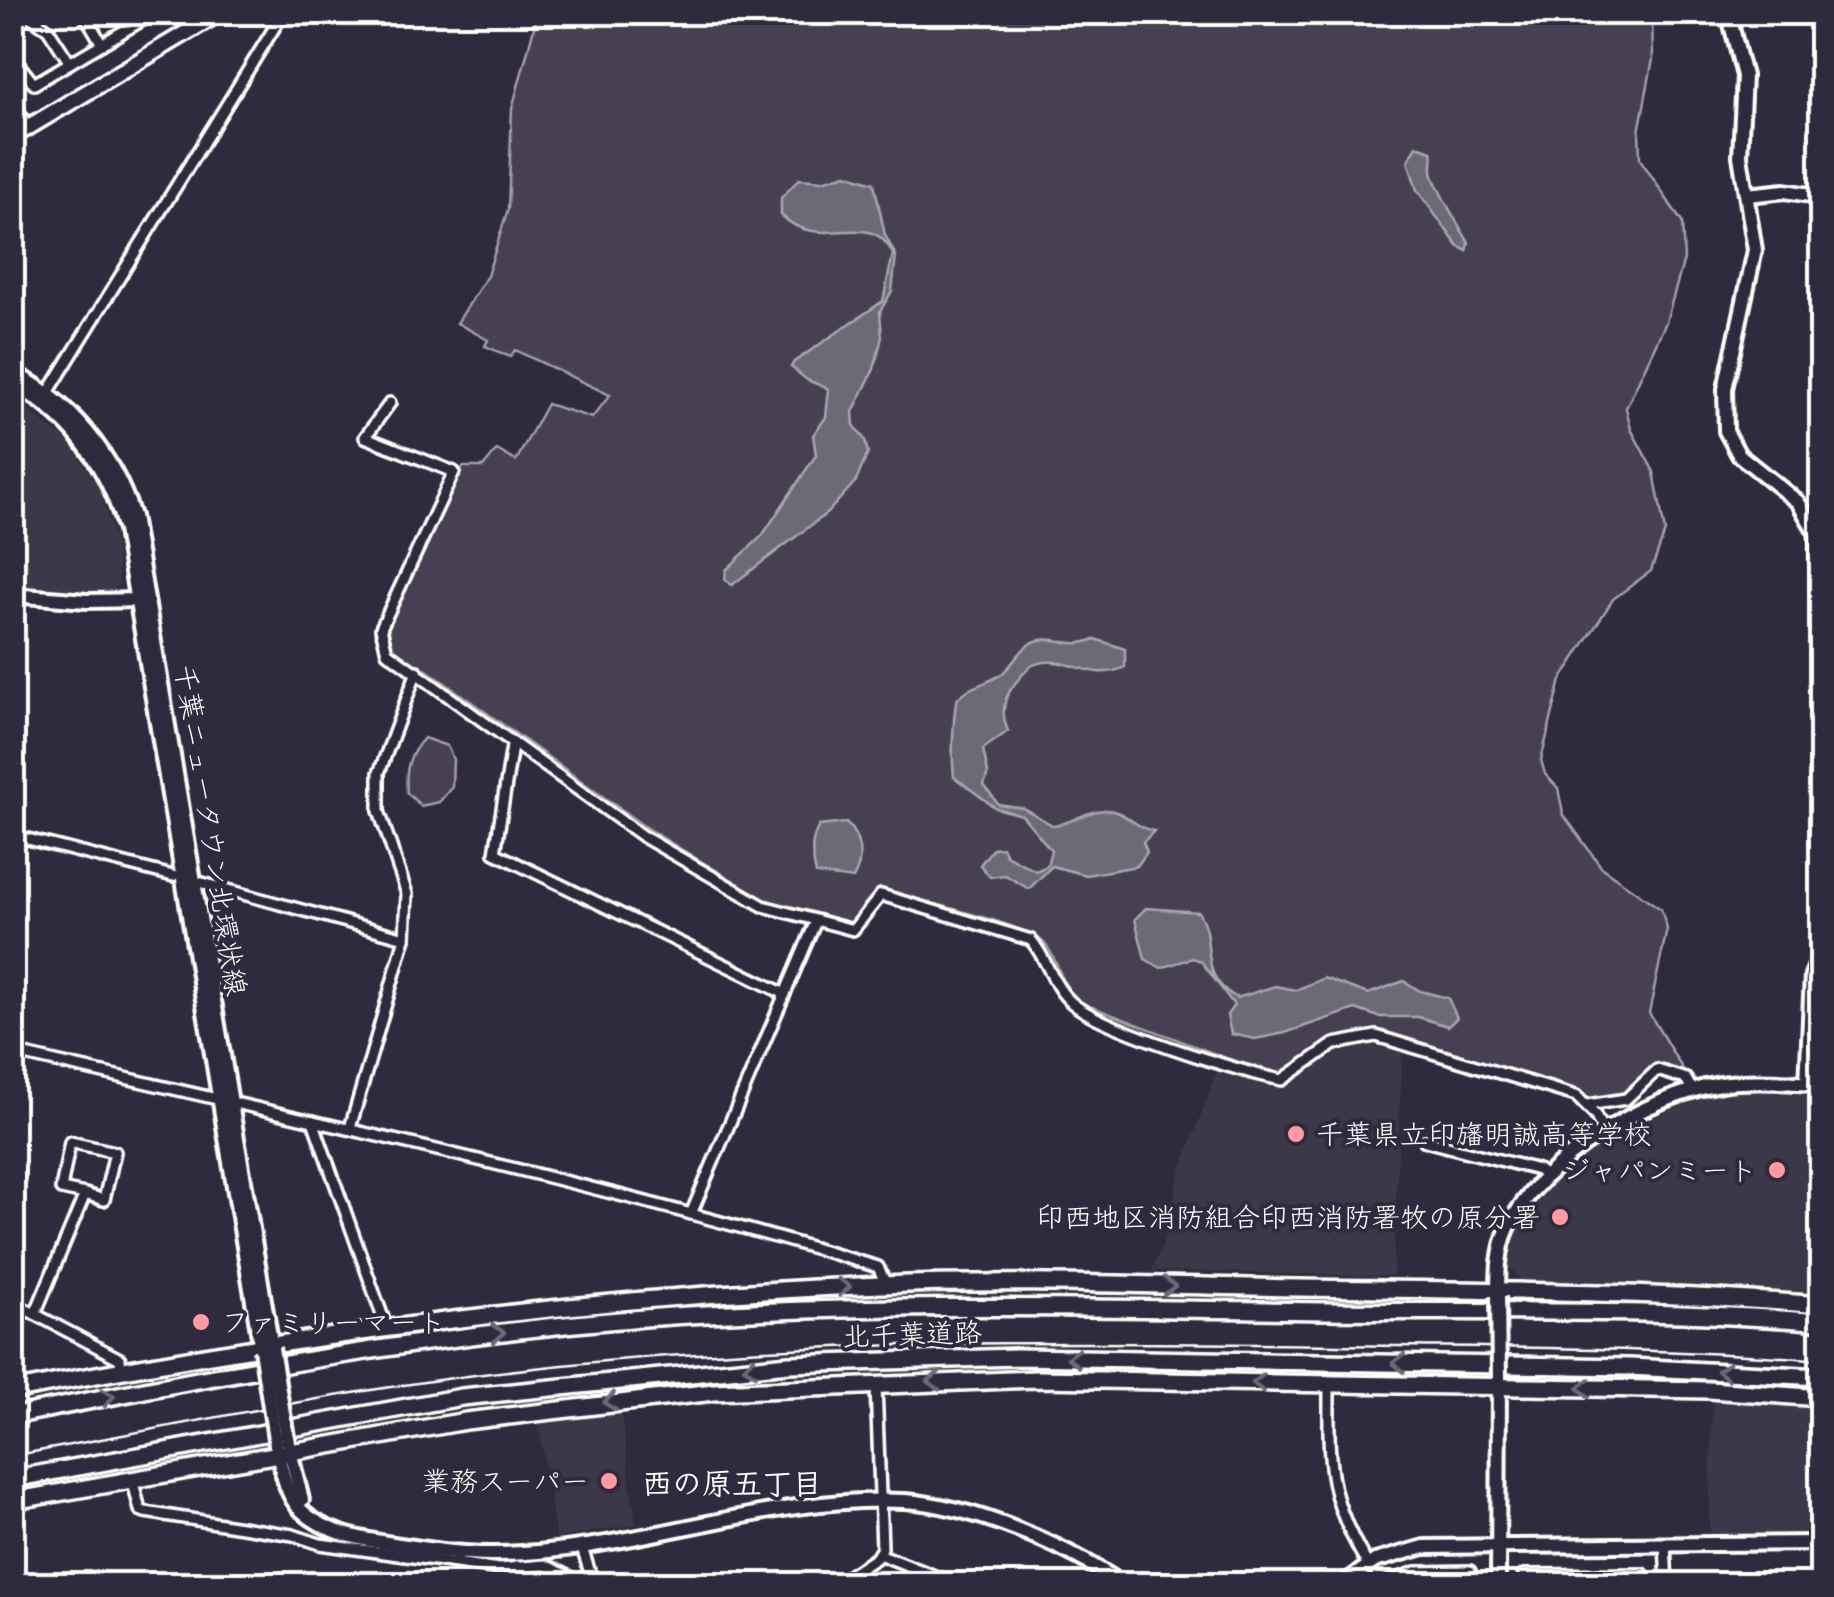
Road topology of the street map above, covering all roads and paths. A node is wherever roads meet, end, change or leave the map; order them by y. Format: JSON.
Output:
{"nodes":[{"id":1,"x":23,"y":12,"type":"edge"},
{"id":2,"x":83,"y":12,"type":"edge"},
{"id":3,"x":131,"y":12,"type":"edge"},
{"id":4,"x":156,"y":12,"type":"edge"},
{"id":5,"x":221,"y":12,"type":"edge"},
{"id":6,"x":284,"y":12,"type":"edge"},
{"id":7,"x":1728,"y":12,"type":"edge"},
{"id":8,"x":138,"y":23,"type":"junction"},
{"id":9,"x":102,"y":44,"type":"junction"},
{"id":10,"x":12,"y":56,"type":"edge"},
{"id":11,"x":70,"y":63,"type":"junction"},
{"id":12,"x":12,"y":105,"type":"edge"},
{"id":13,"x":28,"y":128,"type":"junction"},
{"id":14,"x":12,"y":137,"type":"edge"},
{"id":15,"x":1747,"y":195,"type":"junction"},
{"id":16,"x":1822,"y":197,"type":"edge"},
{"id":17,"x":12,"y":372,"type":"edge"},
{"id":18,"x":12,"y":383,"type":"edge"},
{"id":19,"x":48,"y":393,"type":"junction"},
{"id":20,"x":390,"y":403,"type":"dead end"},
{"id":21,"x":12,"y":594,"type":"edge"},
{"id":22,"x":142,"y":600,"type":"junction"},
{"id":23,"x":417,"y":670,"type":"junction"},
{"id":24,"x":1822,"y":742,"type":"edge"},
{"id":25,"x":512,"y":746,"type":"junction"},
{"id":26,"x":12,"y":835,"type":"edge"},
{"id":27,"x":173,"y":876,"type":"dead end"},
{"id":28,"x":195,"y":881,"type":"junction"},
{"id":29,"x":816,"y":921,"type":"junction"},
{"id":30,"x":405,"y":938,"type":"junction"},
{"id":31,"x":1822,"y":951,"type":"edge"},
{"id":32,"x":785,"y":994,"type":"junction"},
{"id":33,"x":12,"y":1052,"type":"edge"},
{"id":34,"x":1814,"y":1084,"type":"edge"},
{"id":35,"x":1693,"y":1091,"type":"junction"},
{"id":36,"x":226,"y":1103,"type":"junction"},
{"id":37,"x":1588,"y":1105,"type":"junction"},
{"id":38,"x":314,"y":1121,"type":"junction"},
{"id":39,"x":350,"y":1128,"type":"junction"},
{"id":40,"x":1604,"y":1133,"type":"junction"},
{"id":41,"x":1424,"y":1141,"type":"dead end"},
{"id":42,"x":1547,"y":1177,"type":"junction"},
{"id":43,"x":85,"y":1194,"type":"junction"},
{"id":44,"x":691,"y":1214,"type":"junction"},
{"id":45,"x":886,"y":1284,"type":"junction"},
{"id":46,"x":1498,"y":1293,"type":"junction"},
{"id":47,"x":12,"y":1302,"type":"edge"},
{"id":48,"x":1822,"y":1305,"type":"edge"},
{"id":49,"x":35,"y":1314,"type":"junction"},
{"id":50,"x":1822,"y":1322,"type":"edge"},
{"id":51,"x":386,"y":1326,"type":"junction"},
{"id":52,"x":266,"y":1346,"type":"junction"},
{"id":53,"x":121,"y":1370,"type":"junction"},
{"id":54,"x":1822,"y":1377,"type":"edge"},
{"id":55,"x":1498,"y":1382,"type":"junction"},
{"id":56,"x":876,"y":1383,"type":"junction"},
{"id":57,"x":1328,"y":1383,"type":"junction"},
{"id":58,"x":12,"y":1391,"type":"edge"},
{"id":59,"x":1822,"y":1398,"type":"edge"},
{"id":60,"x":12,"y":1416,"type":"edge"},
{"id":61,"x":283,"y":1447,"type":"junction"},
{"id":62,"x":12,"y":1478,"type":"edge"},
{"id":63,"x":132,"y":1478,"type":"junction"},
{"id":64,"x":878,"y":1501,"type":"junction"},
{"id":65,"x":12,"y":1502,"type":"edge"},
{"id":66,"x":1822,"y":1543,"type":"edge"},
{"id":67,"x":580,"y":1544,"type":"junction"},
{"id":68,"x":1665,"y":1544,"type":"junction"},
{"id":69,"x":1497,"y":1546,"type":"junction"},
{"id":70,"x":878,"y":1554,"type":"junction"},
{"id":71,"x":1368,"y":1565,"type":"junction"},
{"id":72,"x":518,"y":1566,"type":"junction"},
{"id":73,"x":926,"y":1579,"type":"edge"},
{"id":74,"x":1610,"y":1579,"type":"edge"},
{"id":75,"x":594,"y":1583,"type":"edge"},
{"id":76,"x":519,"y":1584,"type":"edge"},
{"id":77,"x":836,"y":1584,"type":"edge"},
{"id":78,"x":955,"y":1584,"type":"edge"},
{"id":79,"x":1122,"y":1584,"type":"edge"},
{"id":80,"x":1343,"y":1584,"type":"edge"},
{"id":81,"x":1382,"y":1584,"type":"edge"},
{"id":82,"x":1470,"y":1584,"type":"edge"},
{"id":83,"x":1498,"y":1584,"type":"edge"},
{"id":84,"x":1525,"y":1584,"type":"edge"},
{"id":85,"x":1645,"y":1584,"type":"edge"},
{"id":86,"x":1667,"y":1584,"type":"edge"}],
"edges":[{"from":1,"to":11,"type":"street"},
{"from":2,"to":9,"type":"street"},
{"from":3,"to":8,"type":"street"},
{"from":4,"to":8,"type":"street"},
{"from":5,"to":13,"type":"main road"},
{"from":6,"to":19,"type":"street"},
{"from":7,"to":15,"type":"street"},
{"from":8,"to":9,"type":"street"},
{"from":9,"to":11,"type":"street"},
{"from":10,"to":11,"type":"street"},
{"from":12,"to":13,"type":"street"},
{"from":13,"to":14,"type":"main road"},
{"from":15,"to":16,"type":"street"},
{"from":15,"to":24,"type":"street"},
{"from":17,"to":19,"type":"street","name":"千葉ニュータウン北環状線"},
{"from":18,"to":22,"type":"street","name":"千葉ニュータウン北環状線"},
{"from":19,"to":22,"type":"street","name":"千葉ニュータウン北環状線"},
{"from":20,"to":23,"type":"street"},
{"from":21,"to":22,"type":"street"},
{"from":22,"to":28,"type":"street","name":"千葉ニュータウン北環状線"},
{"from":22,"to":36,"type":"street","name":"千葉ニュータウン北環状線"},
{"from":23,"to":25,"type":"street"},
{"from":23,"to":30,"type":"street"},
{"from":25,"to":29,"type":"street"},
{"from":25,"to":32,"type":"street"},
{"from":26,"to":27,"type":"street"},
{"from":28,"to":30,"type":"street"},
{"from":28,"to":36,"type":"street","name":"千葉ニュータウン北環状線"},
{"from":29,"to":32,"type":"street"},
{"from":29,"to":37,"type":"street"},
{"from":30,"to":39,"type":"street"},
{"from":31,"to":34,"type":"street"},
{"from":32,"to":44,"type":"street"},
{"from":33,"to":36,"type":"street"},
{"from":34,"to":35,"type":"street"},
{"from":35,"to":37,"type":"street"},
{"from":35,"to":40,"type":"street"},
{"from":36,"to":38,"type":"street"},
{"from":36,"to":52,"type":"street","name":"千葉ニュータウン北環状線"},
{"from":37,"to":40,"type":"street"},
{"from":38,"to":39,"type":"street"},
{"from":38,"to":51,"type":"street"},
{"from":39,"to":44,"type":"street"},
{"from":40,"to":42,"type":"street"},
{"from":41,"to":42,"type":"street"},
{"from":42,"to":46,"type":"street"},
{"from":43,"to":43,"type":"street"},
{"from":43,"to":49,"type":"street"},
{"from":44,"to":45,"type":"street"},
{"from":45,"to":46,"type":"highway","name":"北千葉道路","one_way":true},
{"from":51,"to":45,"type":"highway","name":"北千葉道路","one_way":true},
{"from":46,"to":48,"type":"highway","name":"北千葉道路"},
{"from":46,"to":55,"type":"street","bridge":true},
{"from":47,"to":49,"type":"street"},
{"from":49,"to":53,"type":"street"},
{"from":60,"to":50,"type":"highway","name":"北千葉道路","one_way":true},
{"from":51,"to":52,"type":"highway","name":"北千葉道路"},
{"from":52,"to":53,"type":"highway","name":"北千葉道路"},
{"from":52,"to":61,"type":"street","name":"千葉ニュータウン北環状線","bridge":true},
{"from":53,"to":58,"type":"highway","name":"北千葉道路"},
{"from":54,"to":62,"type":"highway","name":"北千葉道路","one_way":true},
{"from":55,"to":57,"type":"highway","name":"北千葉道路"},
{"from":59,"to":55,"type":"highway","name":"北千葉道路","one_way":true},
{"from":55,"to":69,"type":"street"},
{"from":57,"to":56,"type":"highway","name":"北千葉道路","one_way":true},
{"from":56,"to":61,"type":"highway","name":"北千葉道路","one_way":true},
{"from":56,"to":64,"type":"street"},
{"from":57,"to":71,"type":"street"},
{"from":61,"to":63,"type":"highway","name":"北千葉道路"},
{"from":61,"to":67,"type":"street","name":"千葉ニュータウン北環状線"},
{"from":63,"to":65,"type":"highway","name":"北千葉道路"},
{"from":63,"to":72,"type":"street"},
{"from":64,"to":67,"type":"street"},
{"from":64,"to":70,"type":"street"},
{"from":64,"to":79,"type":"street"},
{"from":66,"to":68,"type":"street"},
{"from":67,"to":75,"type":"street"},
{"from":68,"to":69,"type":"street"},
{"from":68,"to":86,"type":"street"},
{"from":69,"to":71,"type":"street"},
{"from":69,"to":83,"type":"street"},
{"from":70,"to":73,"type":"street"},
{"from":70,"to":77,"type":"street"},
{"from":71,"to":80,"type":"street"},
{"from":72,"to":75,"type":"street"},
{"from":72,"to":76,"type":"street"},
{"from":73,"to":78,"type":"street"},
{"from":74,"to":84,"type":"street"},
{"from":74,"to":85,"type":"street"},
{"from":81,"to":82,"type":"street"}]}
